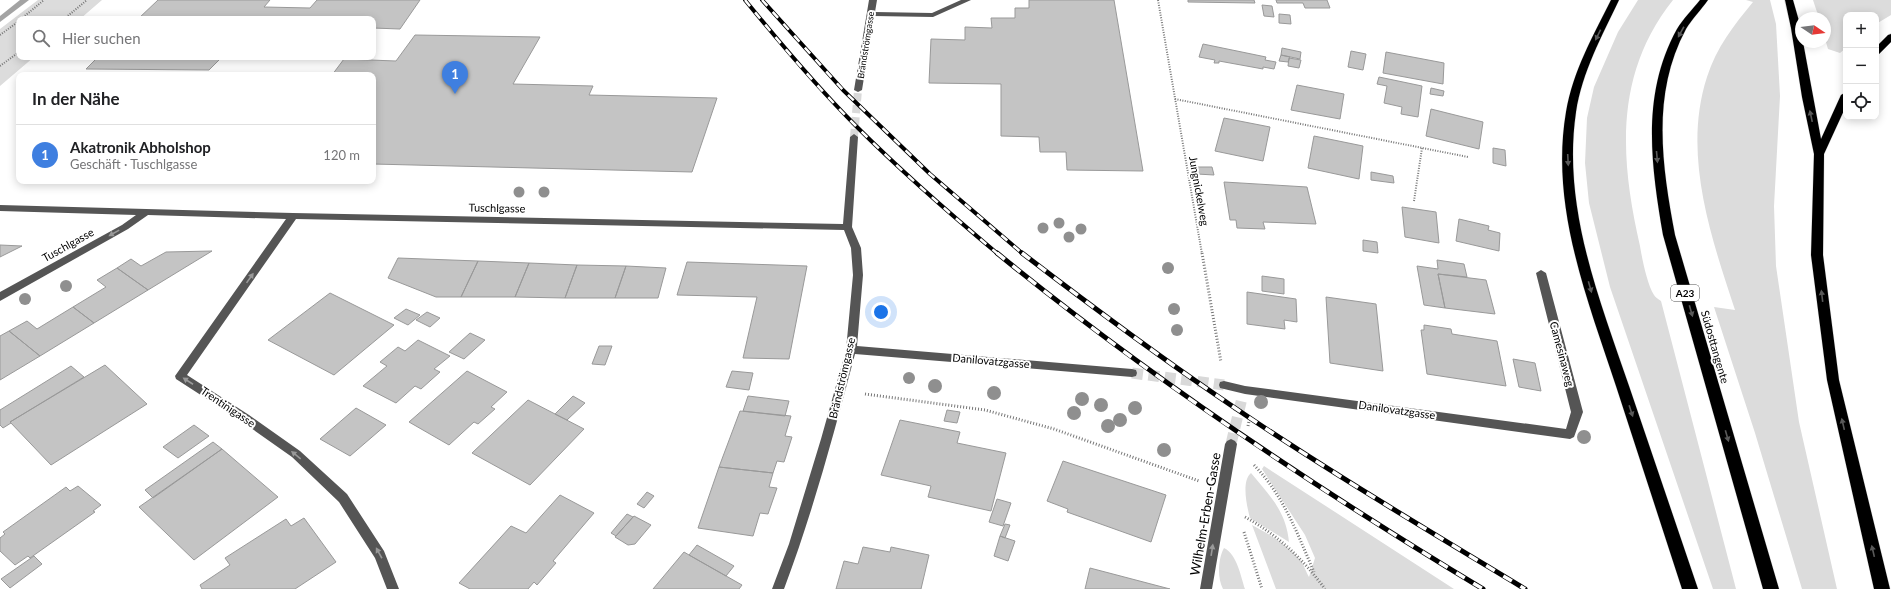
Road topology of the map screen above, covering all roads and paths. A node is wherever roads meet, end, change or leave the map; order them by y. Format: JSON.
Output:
{"nodes":[{"id":1,"x":44,"y":0,"type":"edge"},
{"id":2,"x":87,"y":0,"type":"edge"},
{"id":3,"x":873,"y":0,"type":"edge"},
{"id":4,"x":967,"y":0,"type":"edge"},
{"id":5,"x":1158,"y":0,"type":"edge"},
{"id":6,"x":1615,"y":0,"type":"edge"},
{"id":7,"x":1704,"y":0,"type":"edge"},
{"id":8,"x":1789,"y":0,"type":"edge"},
{"id":9,"x":871,"y":14,"type":"junction"},
{"id":10,"x":25,"y":16,"type":"edge"},
{"id":11,"x":68,"y":16,"type":"edge"},
{"id":12,"x":16,"y":23,"type":"edge"},
{"id":13,"x":0,"y":35,"type":"edge"},
{"id":14,"x":1891,"y":37,"type":"edge"},
{"id":15,"x":1879,"y":49,"type":"edge"},
{"id":16,"x":16,"y":54,"type":"edge"},
{"id":17,"x":0,"y":66,"type":"edge"},
{"id":18,"x":858,"y":90,"type":"tunnel mouth"},
{"id":19,"x":1175,"y":99,"type":"junction"},
{"id":20,"x":1843,"y":102,"type":"edge"},
{"id":21,"x":854,"y":137,"type":"tunnel mouth"},
{"id":22,"x":1422,"y":148,"type":"junction"},
{"id":23,"x":1819,"y":154,"type":"junction"},
{"id":24,"x":1468,"y":157,"type":"dead end"},
{"id":25,"x":1414,"y":201,"type":"dead end"},
{"id":26,"x":0,"y":208,"type":"edge"},
{"id":27,"x":147,"y":211,"type":"junction"},
{"id":28,"x":293,"y":216,"type":"junction"},
{"id":29,"x":847,"y":226,"type":"junction"},
{"id":30,"x":1541,"y":273,"type":"dead end"},
{"id":31,"x":0,"y":297,"type":"edge"},
{"id":32,"x":851,"y":350,"type":"junction"},
{"id":33,"x":1132,"y":373,"type":"tunnel mouth"},
{"id":34,"x":1224,"y":385,"type":"joint"},
{"id":35,"x":840,"y":391,"type":"junction"},
{"id":36,"x":1570,"y":434,"type":"joint"},
{"id":37,"x":1231,"y":444,"type":"tunnel mouth"},
{"id":38,"x":1249,"y":460,"type":"dead end"},
{"id":39,"x":1223,"y":490,"type":"junction"},
{"id":40,"x":1315,"y":575,"type":"junction"},
{"id":41,"x":393,"y":589,"type":"edge"},
{"id":42,"x":778,"y":589,"type":"edge"},
{"id":43,"x":1206,"y":589,"type":"edge"},
{"id":44,"x":1325,"y":589,"type":"edge"},
{"id":45,"x":1690,"y":589,"type":"edge"},
{"id":46,"x":1771,"y":589,"type":"edge"},
{"id":47,"x":1882,"y":589,"type":"edge"}],
"edges":[{"from":1,"to":10,"type":"path"},
{"from":2,"to":11,"type":"path"},
{"from":3,"to":9,"type":"street","name":"Brändströmgasse"},
{"from":4,"to":9,"type":"street"},
{"from":5,"to":19,"type":"path","name":"Jungnickelweg"},
{"from":6,"to":45,"type":"highway","one_way":true},
{"from":7,"to":46,"type":"highway","name":"Südosttangente","number":"A23","one_way":true},
{"from":23,"to":8,"type":"highway","one_way":true},
{"from":9,"to":18,"type":"street","name":"Brändströmgasse"},
{"from":12,"to":13,"type":"path"},
{"from":14,"to":15,"type":"highway"},
{"from":16,"to":17,"type":"path"},
{"from":19,"to":22,"type":"path"},
{"from":19,"to":34,"type":"path","name":"Jungnickelweg"},
{"from":20,"to":23,"type":"highway"},
{"from":21,"to":29,"type":"street","name":"Brändströmgasse"},
{"from":22,"to":24,"type":"path"},
{"from":22,"to":25,"type":"path"},
{"from":47,"to":23,"type":"highway","one_way":true},
{"from":26,"to":27,"type":"street","name":"Tuschlgasse"},
{"from":27,"to":28,"type":"street","name":"Tuschlgasse"},
{"from":27,"to":31,"type":"street","name":"Tuschlgasse","one_way":true},
{"from":28,"to":29,"type":"street","name":"Tuschlgasse"},
{"from":41,"to":28,"type":"street","name":"Trentinigasse","one_way":true},
{"from":29,"to":32,"type":"street","name":"Brändströmgasse"},
{"from":30,"to":36,"type":"street","name":"Camesinaweg"},
{"from":32,"to":33,"type":"street","name":"Danilovatzgasse"},
{"from":32,"to":35,"type":"street","name":"Brändströmgasse"},
{"from":34,"to":36,"type":"street","name":"Danilovatzgasse"},
{"from":35,"to":39,"type":"path"},
{"from":35,"to":42,"type":"street","name":"Brändströmgasse"},
{"from":37,"to":39,"type":"street","name":"Wilhelm-Erben-Gasse"},
{"from":38,"to":40,"type":"path"},
{"from":39,"to":40,"type":"path"},
{"from":43,"to":39,"type":"street","name":"Wilhelm-Erben-Gasse","one_way":true},
{"from":40,"to":44,"type":"path"}]}
